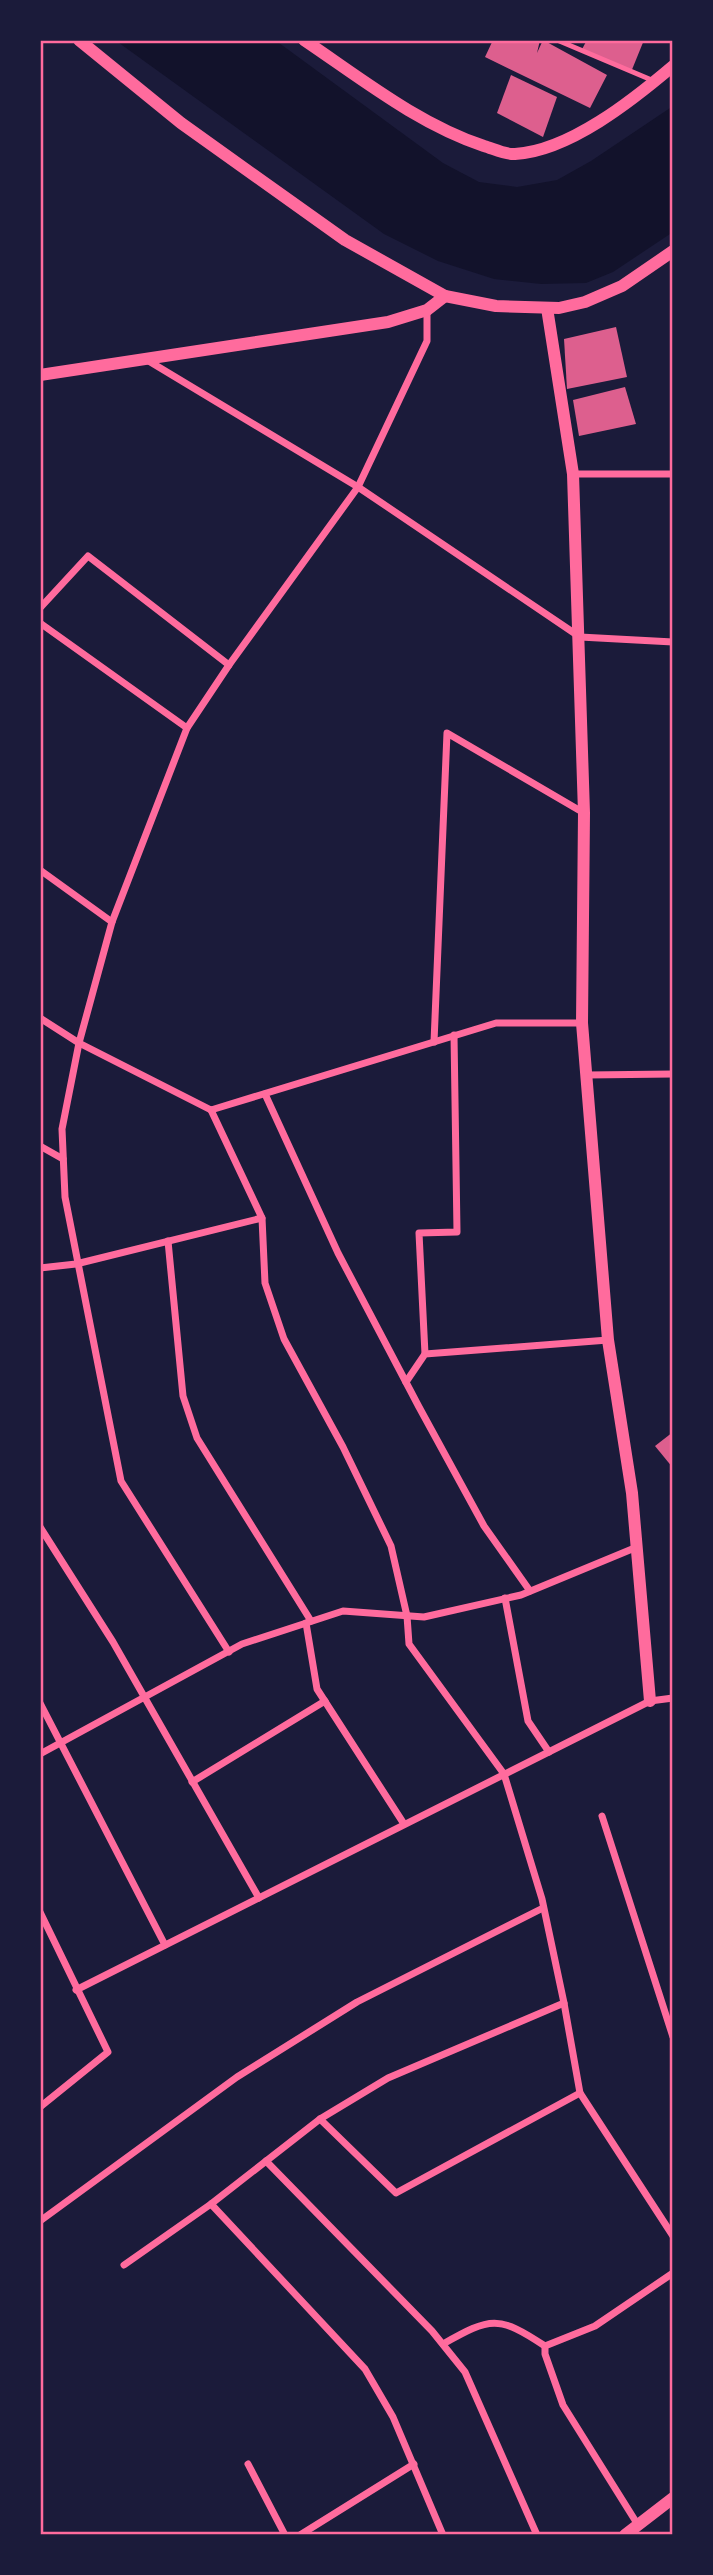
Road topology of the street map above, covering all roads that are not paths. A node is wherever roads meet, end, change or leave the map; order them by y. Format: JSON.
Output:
{"nodes":[{"id":1,"x":79,"y":40,"type":"edge"},
{"id":2,"x":304,"y":40,"type":"edge"},
{"id":3,"x":557,"y":40,"type":"edge"},
{"id":4,"x":673,"y":66,"type":"edge"},
{"id":5,"x":654,"y":82,"type":"junction"},
{"id":6,"x":673,"y":251,"type":"edge"},
{"id":7,"x":445,"y":296,"type":"junction"},
{"id":8,"x":547,"y":308,"type":"junction"},
{"id":9,"x":427,"y":310,"type":"junction"},
{"id":10,"x":144,"y":358,"type":"junction"},
{"id":11,"x":40,"y":375,"type":"edge"},
{"id":12,"x":573,"y":474,"type":"junction"},
{"id":13,"x":673,"y":474,"type":"edge"},
{"id":14,"x":358,"y":487,"type":"junction"},
{"id":15,"x":40,"y":608,"type":"edge"},
{"id":16,"x":40,"y":623,"type":"edge"},
{"id":17,"x":580,"y":637,"type":"junction"},
{"id":18,"x":673,"y":642,"type":"edge"},
{"id":19,"x":229,"y":665,"type":"junction"},
{"id":20,"x":187,"y":728,"type":"junction"},
{"id":21,"x":584,"y":813,"type":"junction"},
{"id":22,"x":40,"y":870,"type":"edge"},
{"id":23,"x":112,"y":922,"type":"junction"},
{"id":24,"x":40,"y":1018,"type":"edge"},
{"id":25,"x":582,"y":1023,"type":"junction"},
{"id":26,"x":454,"y":1035,"type":"junction"},
{"id":27,"x":434,"y":1042,"type":"junction"},
{"id":28,"x":79,"y":1043,"type":"junction"},
{"id":29,"x":673,"y":1074,"type":"edge"},
{"id":30,"x":587,"y":1075,"type":"junction"},
{"id":31,"x":265,"y":1094,"type":"junction"},
{"id":32,"x":211,"y":1110,"type":"junction"},
{"id":33,"x":40,"y":1146,"type":"edge"},
{"id":34,"x":63,"y":1159,"type":"junction"},
{"id":35,"x":261,"y":1218,"type":"junction"},
{"id":36,"x":168,"y":1241,"type":"junction"},
{"id":37,"x":76,"y":1264,"type":"junction"},
{"id":38,"x":40,"y":1268,"type":"edge"},
{"id":39,"x":608,"y":1340,"type":"junction"},
{"id":40,"x":425,"y":1354,"type":"junction"},
{"id":41,"x":406,"y":1382,"type":"junction"},
{"id":42,"x":40,"y":1527,"type":"edge"},
{"id":43,"x":637,"y":1547,"type":"junction"},
{"id":44,"x":530,"y":1591,"type":"junction"},
{"id":45,"x":505,"y":1598,"type":"junction"},
{"id":46,"x":407,"y":1616,"type":"junction"},
{"id":47,"x":309,"y":1622,"type":"junction"},
{"id":48,"x":229,"y":1652,"type":"junction"},
{"id":49,"x":144,"y":1698,"type":"junction"},
{"id":50,"x":673,"y":1698,"type":"edge"},
{"id":51,"x":325,"y":1701,"type":"junction"},
{"id":52,"x":650,"y":1701,"type":"junction"},
{"id":53,"x":40,"y":1703,"type":"edge"},
{"id":54,"x":62,"y":1742,"type":"junction"},
{"id":55,"x":549,"y":1752,"type":"junction"},
{"id":56,"x":40,"y":1754,"type":"edge"},
{"id":57,"x":503,"y":1774,"type":"junction"},
{"id":58,"x":192,"y":1782,"type":"junction"},
{"id":59,"x":601,"y":1816,"type":"dead end"},
{"id":60,"x":404,"y":1825,"type":"junction"},
{"id":61,"x":260,"y":1898,"type":"junction"},
{"id":62,"x":543,"y":1908,"type":"junction"},
{"id":63,"x":40,"y":1912,"type":"edge"},
{"id":64,"x":44,"y":1930,"type":"edge"},
{"id":65,"x":165,"y":1945,"type":"junction"},
{"id":66,"x":76,"y":1990,"type":"junction"},
{"id":67,"x":564,"y":2003,"type":"junction"},
{"id":68,"x":672,"y":2038,"type":"edge"},
{"id":69,"x":580,"y":2093,"type":"junction"},
{"id":70,"x":40,"y":2107,"type":"edge"},
{"id":71,"x":320,"y":2119,"type":"junction"},
{"id":72,"x":266,"y":2161,"type":"junction"},
{"id":73,"x":211,"y":2204,"type":"junction"},
{"id":74,"x":40,"y":2221,"type":"edge"},
{"id":75,"x":673,"y":2236,"type":"edge"},
{"id":76,"x":124,"y":2264,"type":"dead end"},
{"id":77,"x":673,"y":2273,"type":"edge"},
{"id":78,"x":443,"y":2344,"type":"junction"},
{"id":79,"x":545,"y":2346,"type":"junction"},
{"id":80,"x":248,"y":2464,"type":"dead end"},
{"id":81,"x":414,"y":2464,"type":"junction"},
{"id":82,"x":673,"y":2498,"type":"edge"},
{"id":83,"x":638,"y":2525,"type":"junction"},
{"id":84,"x":285,"y":2535,"type":"edge"},
{"id":85,"x":300,"y":2535,"type":"edge"},
{"id":86,"x":443,"y":2535,"type":"edge"},
{"id":87,"x":537,"y":2535,"type":"edge"},
{"id":88,"x":625,"y":2535,"type":"edge"}],
"edges":[{"from":1,"to":7,"type":"street"},
{"from":2,"to":5,"type":"street"},
{"from":3,"to":5,"type":"lane"},
{"from":4,"to":5,"type":"street"},
{"from":6,"to":8,"type":"street"},
{"from":7,"to":8,"type":"street"},
{"from":7,"to":9,"type":"street"},
{"from":8,"to":12,"type":"street"},
{"from":9,"to":10,"type":"street"},
{"from":9,"to":14,"type":"street"},
{"from":10,"to":11,"type":"street"},
{"from":10,"to":14,"type":"street"},
{"from":12,"to":13,"type":"street"},
{"from":12,"to":17,"type":"street"},
{"from":14,"to":17,"type":"street"},
{"from":14,"to":19,"type":"street"},
{"from":15,"to":19,"type":"street"},
{"from":16,"to":20,"type":"street"},
{"from":17,"to":18,"type":"street"},
{"from":17,"to":21,"type":"street"},
{"from":19,"to":20,"type":"street"},
{"from":20,"to":23,"type":"street"},
{"from":21,"to":25,"type":"street"},
{"from":21,"to":27,"type":"street"},
{"from":22,"to":23,"type":"street"},
{"from":23,"to":28,"type":"street"},
{"from":24,"to":28,"type":"street"},
{"from":25,"to":26,"type":"street"},
{"from":25,"to":30,"type":"street"},
{"from":26,"to":27,"type":"street"},
{"from":26,"to":40,"type":"street"},
{"from":27,"to":31,"type":"street"},
{"from":28,"to":32,"type":"street"},
{"from":28,"to":34,"type":"street"},
{"from":29,"to":30,"type":"street"},
{"from":30,"to":39,"type":"street"},
{"from":31,"to":32,"type":"street"},
{"from":31,"to":41,"type":"street"},
{"from":32,"to":35,"type":"street"},
{"from":33,"to":34,"type":"street"},
{"from":34,"to":37,"type":"street"},
{"from":35,"to":36,"type":"street"},
{"from":35,"to":46,"type":"street"},
{"from":36,"to":37,"type":"street"},
{"from":36,"to":47,"type":"street"},
{"from":37,"to":38,"type":"street"},
{"from":37,"to":48,"type":"street"},
{"from":39,"to":40,"type":"street"},
{"from":39,"to":43,"type":"street"},
{"from":40,"to":41,"type":"street"},
{"from":41,"to":44,"type":"street"},
{"from":42,"to":49,"type":"street"},
{"from":43,"to":44,"type":"street"},
{"from":43,"to":52,"type":"street"},
{"from":44,"to":45,"type":"street"},
{"from":45,"to":46,"type":"street"},
{"from":45,"to":55,"type":"street"},
{"from":46,"to":47,"type":"street"},
{"from":46,"to":57,"type":"street"},
{"from":47,"to":48,"type":"street"},
{"from":47,"to":51,"type":"street"},
{"from":48,"to":49,"type":"street"},
{"from":49,"to":54,"type":"street"},
{"from":49,"to":58,"type":"street"},
{"from":50,"to":52,"type":"street"},
{"from":51,"to":58,"type":"street"},
{"from":51,"to":60,"type":"street"},
{"from":52,"to":55,"type":"street"},
{"from":53,"to":54,"type":"street"},
{"from":54,"to":56,"type":"street"},
{"from":54,"to":65,"type":"street"},
{"from":55,"to":57,"type":"street"},
{"from":57,"to":60,"type":"street"},
{"from":57,"to":62,"type":"street"},
{"from":58,"to":61,"type":"street"},
{"from":59,"to":68,"type":"street"},
{"from":60,"to":61,"type":"street"},
{"from":61,"to":65,"type":"street"},
{"from":62,"to":67,"type":"street"},
{"from":62,"to":74,"type":"street"},
{"from":63,"to":64,"type":"street"},
{"from":64,"to":66,"type":"street"},
{"from":65,"to":66,"type":"street"},
{"from":66,"to":70,"type":"street"},
{"from":67,"to":69,"type":"street"},
{"from":67,"to":71,"type":"street"},
{"from":69,"to":71,"type":"street"},
{"from":69,"to":75,"type":"street"},
{"from":71,"to":72,"type":"street"},
{"from":72,"to":73,"type":"street"},
{"from":72,"to":78,"type":"street"},
{"from":73,"to":76,"type":"street"},
{"from":73,"to":81,"type":"street"},
{"from":77,"to":79,"type":"street"},
{"from":78,"to":79,"type":"street"},
{"from":78,"to":87,"type":"street"},
{"from":79,"to":83,"type":"street"},
{"from":80,"to":84,"type":"street"},
{"from":81,"to":85,"type":"street"},
{"from":81,"to":86,"type":"street"},
{"from":82,"to":83,"type":"street"},
{"from":83,"to":88,"type":"street"}]}
